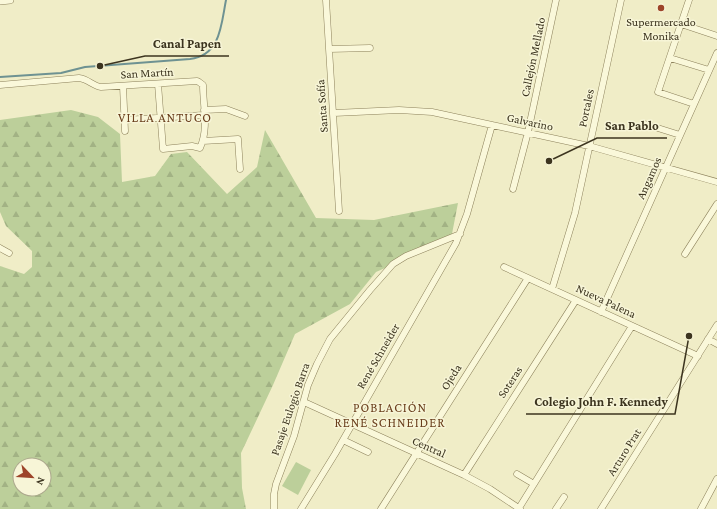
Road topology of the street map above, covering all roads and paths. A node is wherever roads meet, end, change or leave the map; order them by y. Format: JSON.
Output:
{"nodes":[{"id":1,"x":10,"y":0,"type":"edge"},
{"id":2,"x":326,"y":0,"type":"edge"},
{"id":3,"x":556,"y":0,"type":"edge"},
{"id":4,"x":620,"y":0,"type":"edge"},
{"id":5,"x":689,"y":0,"type":"edge"},
{"id":6,"x":0,"y":1,"type":"edge"},
{"id":7,"x":681,"y":24,"type":"junction"},
{"id":8,"x":717,"y":36,"type":"edge"},
{"id":9,"x":370,"y":48,"type":"dead end"},
{"id":10,"x":329,"y":49,"type":"junction"},
{"id":11,"x":717,"y":53,"type":"edge"},
{"id":12,"x":670,"y":58,"type":"junction"},
{"id":13,"x":709,"y":70,"type":"junction"},
{"id":14,"x":158,"y":84,"type":"junction"},
{"id":15,"x":0,"y":85,"type":"edge"},
{"id":16,"x":123,"y":86,"type":"junction"},
{"id":17,"x":694,"y":104,"type":"junction"},
{"id":18,"x":204,"y":112,"type":"junction"},
{"id":19,"x":334,"y":113,"type":"junction"},
{"id":20,"x":245,"y":116,"type":"dead end"},
{"id":21,"x":160,"y":118,"type":"junction"},
{"id":22,"x":125,"y":120,"type":"junction"},
{"id":23,"x":492,"y":124,"type":"junction"},
{"id":24,"x":645,"y":124,"type":"dead end"},
{"id":25,"x":125,"y":131,"type":"dead end"},
{"id":26,"x":528,"y":132,"type":"junction"},
{"id":27,"x":680,"y":135,"type":"junction"},
{"id":28,"x":201,"y":144,"type":"junction"},
{"id":29,"x":589,"y":146,"type":"junction"},
{"id":30,"x":666,"y":168,"type":"junction"},
{"id":31,"x":240,"y":169,"type":"dead end"},
{"id":32,"x":717,"y":182,"type":"edge"},
{"id":33,"x":513,"y":189,"type":"dead end"},
{"id":34,"x":717,"y":204,"type":"edge"},
{"id":35,"x":339,"y":211,"type":"dead end"},
{"id":36,"x":460,"y":234,"type":"junction"},
{"id":37,"x":0,"y":248,"type":"edge"},
{"id":38,"x":9,"y":253,"type":"dead end"},
{"id":39,"x":685,"y":254,"type":"dead end"},
{"id":40,"x":504,"y":267,"type":"dead end"},
{"id":41,"x":528,"y":278,"type":"junction"},
{"id":42,"x":552,"y":289,"type":"junction"},
{"id":43,"x":576,"y":300,"type":"junction"},
{"id":44,"x":602,"y":312,"type":"junction"},
{"id":45,"x":717,"y":325,"type":"edge"},
{"id":46,"x":632,"y":326,"type":"junction"},
{"id":47,"x":708,"y":339,"type":"junction"},
{"id":48,"x":717,"y":344,"type":"edge"},
{"id":49,"x":698,"y":356,"type":"junction"},
{"id":50,"x":304,"y":402,"type":"junction"},
{"id":51,"x":351,"y":424,"type":"junction"},
{"id":52,"x":343,"y":440,"type":"junction"},
{"id":53,"x":368,"y":452,"type":"dead end"},
{"id":54,"x":416,"y":453,"type":"junction"},
{"id":55,"x":518,"y":474,"type":"dead end"},
{"id":56,"x":464,"y":475,"type":"junction"},
{"id":57,"x":717,"y":479,"type":"edge"},
{"id":58,"x":534,"y":484,"type":"junction"},
{"id":59,"x":564,"y":496,"type":"dead end"},
{"id":60,"x":274,"y":509,"type":"edge"},
{"id":61,"x":301,"y":509,"type":"edge"},
{"id":62,"x":380,"y":509,"type":"edge"},
{"id":63,"x":519,"y":509,"type":"edge"},
{"id":64,"x":556,"y":509,"type":"edge"},
{"id":65,"x":601,"y":509,"type":"edge"},
{"id":66,"x":702,"y":509,"type":"edge"}],
"edges":[{"from":1,"to":6,"type":"street"},
{"from":2,"to":10,"type":"street","name":"Santa Sofía"},
{"from":3,"to":26,"type":"street","name":"Callejón Mellado"},
{"from":4,"to":29,"type":"street","name":"Portales"},
{"from":5,"to":7,"type":"street"},
{"from":7,"to":8,"type":"street"},
{"from":7,"to":12,"type":"street"},
{"from":9,"to":10,"type":"street"},
{"from":10,"to":19,"type":"street","name":"Santa Sofía"},
{"from":11,"to":13,"type":"street","name":"Angamos"},
{"from":12,"to":13,"type":"street"},
{"from":12,"to":17,"type":"street"},
{"from":13,"to":17,"type":"street","name":"Angamos"},
{"from":14,"to":16,"type":"street","name":"San Martín"},
{"from":14,"to":18,"type":"street","name":"San Martín"},
{"from":14,"to":21,"type":"street"},
{"from":15,"to":16,"type":"street","name":"San Martín"},
{"from":16,"to":22,"type":"street"},
{"from":17,"to":27,"type":"street","name":"Angamos"},
{"from":18,"to":20,"type":"street"},
{"from":18,"to":21,"type":"street"},
{"from":18,"to":28,"type":"street"},
{"from":19,"to":23,"type":"street","name":"Galvarino"},
{"from":19,"to":35,"type":"street","name":"Santa Sofía"},
{"from":21,"to":22,"type":"street"},
{"from":21,"to":28,"type":"street"},
{"from":22,"to":25,"type":"street"},
{"from":23,"to":26,"type":"street","name":"Galvarino"},
{"from":23,"to":36,"type":"street"},
{"from":24,"to":27,"type":"street"},
{"from":26,"to":29,"type":"street","name":"Galvarino"},
{"from":26,"to":33,"type":"street","name":"Callejón Mellado"},
{"from":27,"to":30,"type":"street","name":"Angamos"},
{"from":28,"to":31,"type":"street"},
{"from":29,"to":30,"type":"street","name":"Galvarino"},
{"from":29,"to":42,"type":"street","name":"Portales"},
{"from":30,"to":32,"type":"street","name":"Galvarino"},
{"from":30,"to":44,"type":"street","name":"Angamos"},
{"from":34,"to":39,"type":"street"},
{"from":36,"to":50,"type":"street","name":"Pasaje Eulogio Barra"},
{"from":36,"to":51,"type":"street","name":"René Schneider"},
{"from":37,"to":38,"type":"street"},
{"from":40,"to":41,"type":"street","name":"Nueva Palena"},
{"from":41,"to":42,"type":"street","name":"Nueva Palena"},
{"from":41,"to":54,"type":"street","name":"Ojeda"},
{"from":42,"to":43,"type":"street","name":"Nueva Palena"},
{"from":43,"to":44,"type":"street","name":"Nueva Palena"},
{"from":43,"to":56,"type":"street","name":"Soteras"},
{"from":44,"to":46,"type":"street","name":"Nueva Palena"},
{"from":45,"to":47,"type":"street","name":"Arturo Prat"},
{"from":46,"to":49,"type":"street","name":"Nueva Palena"},
{"from":46,"to":58,"type":"street"},
{"from":47,"to":48,"type":"street"},
{"from":47,"to":49,"type":"street","name":"Arturo Prat"},
{"from":49,"to":65,"type":"street","name":"Arturo Prat"},
{"from":50,"to":51,"type":"street","name":"Central"},
{"from":50,"to":60,"type":"street","name":"Pasaje Eulogio Barra"},
{"from":51,"to":52,"type":"street","name":"René Schneider"},
{"from":51,"to":54,"type":"street","name":"Central"},
{"from":52,"to":53,"type":"street"},
{"from":52,"to":61,"type":"street","name":"René Schneider"},
{"from":54,"to":56,"type":"street","name":"Central"},
{"from":54,"to":62,"type":"street","name":"Ojeda"},
{"from":55,"to":58,"type":"street"},
{"from":56,"to":63,"type":"street","name":"Central"},
{"from":57,"to":66,"type":"street"},
{"from":58,"to":63,"type":"street"},
{"from":59,"to":64,"type":"street"}]}
